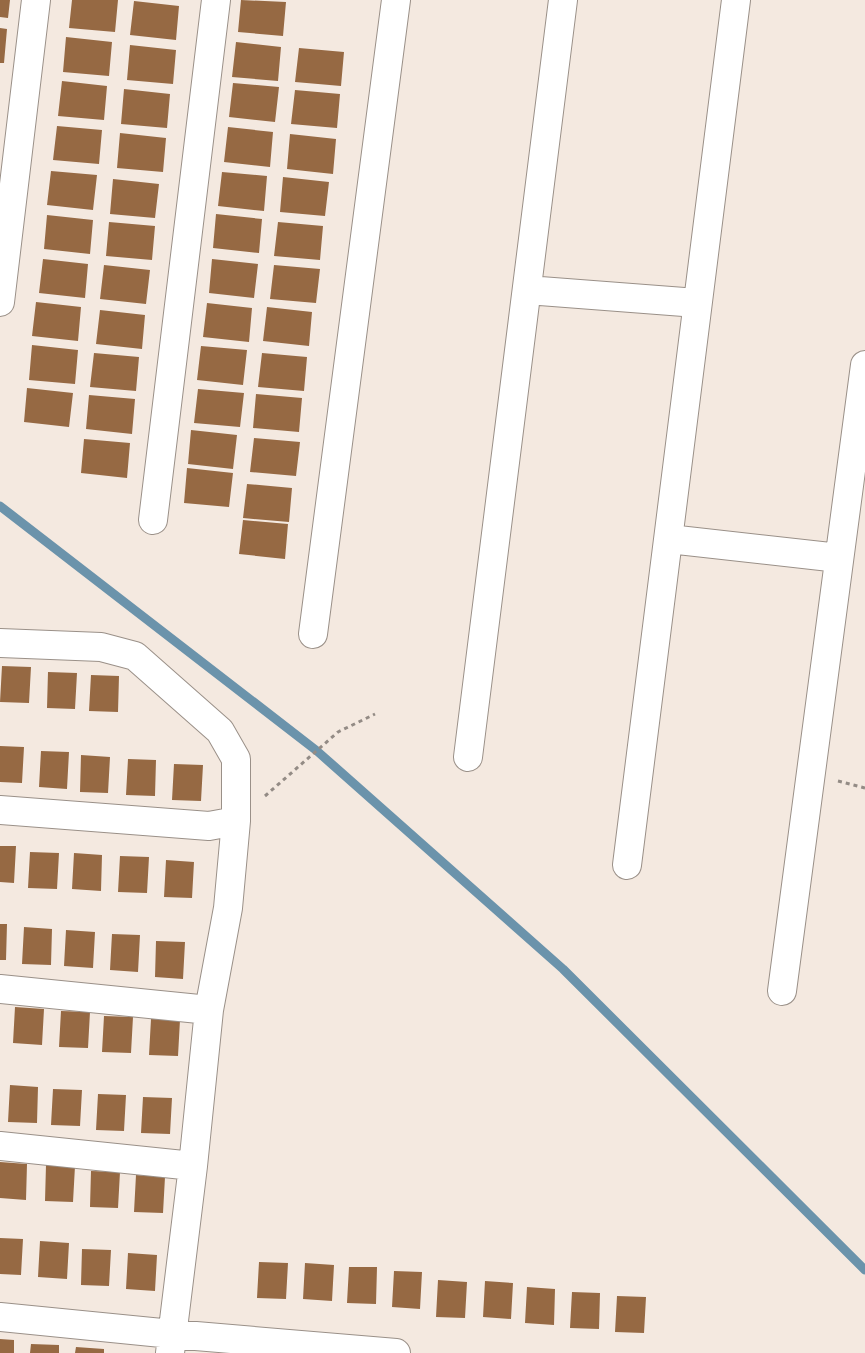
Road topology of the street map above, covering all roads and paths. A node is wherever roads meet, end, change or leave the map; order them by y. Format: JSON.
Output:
{"nodes":[{"id":1,"x":36,"y":0,"type":"edge"},
{"id":2,"x":216,"y":0,"type":"edge"},
{"id":3,"x":396,"y":0,"type":"edge"},
{"id":4,"x":563,"y":0,"type":"edge"},
{"id":5,"x":736,"y":0,"type":"edge"},
{"id":6,"x":527,"y":290,"type":"junction"},
{"id":7,"x":0,"y":302,"type":"edge"},
{"id":8,"x":697,"y":303,"type":"junction"},
{"id":9,"x":865,"y":365,"type":"edge"},
{"id":10,"x":153,"y":520,"type":"dead end"},
{"id":11,"x":669,"y":539,"type":"junction"},
{"id":12,"x":838,"y":558,"type":"junction"},
{"id":13,"x":313,"y":634,"type":"dead end"},
{"id":14,"x":0,"y":643,"type":"edge"},
{"id":15,"x":375,"y":714,"type":"dead end"},
{"id":16,"x":468,"y":757,"type":"dead end"},
{"id":17,"x":0,"y":810,"type":"edge"},
{"id":18,"x":236,"y":821,"type":"junction"},
{"id":19,"x":627,"y":865,"type":"dead end"},
{"id":20,"x":0,"y":989,"type":"edge"},
{"id":21,"x":782,"y":991,"type":"dead end"},
{"id":22,"x":208,"y":1010,"type":"junction"},
{"id":23,"x":0,"y":1146,"type":"edge"},
{"id":24,"x":193,"y":1166,"type":"junction"},
{"id":25,"x":0,"y":1317,"type":"edge"},
{"id":26,"x":171,"y":1343,"type":"edge"},
{"id":27,"x":396,"y":1353,"type":"edge"}],
"edges":[{"from":1,"to":7,"type":"street"},
{"from":2,"to":10,"type":"street"},
{"from":3,"to":13,"type":"street"},
{"from":4,"to":6,"type":"street"},
{"from":5,"to":8,"type":"street"},
{"from":6,"to":8,"type":"street"},
{"from":6,"to":16,"type":"street"},
{"from":8,"to":11,"type":"street"},
{"from":9,"to":12,"type":"street"},
{"from":11,"to":12,"type":"street"},
{"from":11,"to":19,"type":"street"},
{"from":12,"to":21,"type":"street"},
{"from":14,"to":18,"type":"street"},
{"from":15,"to":18,"type":"path"},
{"from":17,"to":18,"type":"street"},
{"from":18,"to":22,"type":"street"},
{"from":20,"to":22,"type":"street"},
{"from":22,"to":24,"type":"street"},
{"from":23,"to":24,"type":"street"},
{"from":24,"to":26,"type":"street"},
{"from":25,"to":26,"type":"street"},
{"from":26,"to":27,"type":"street"}]}
